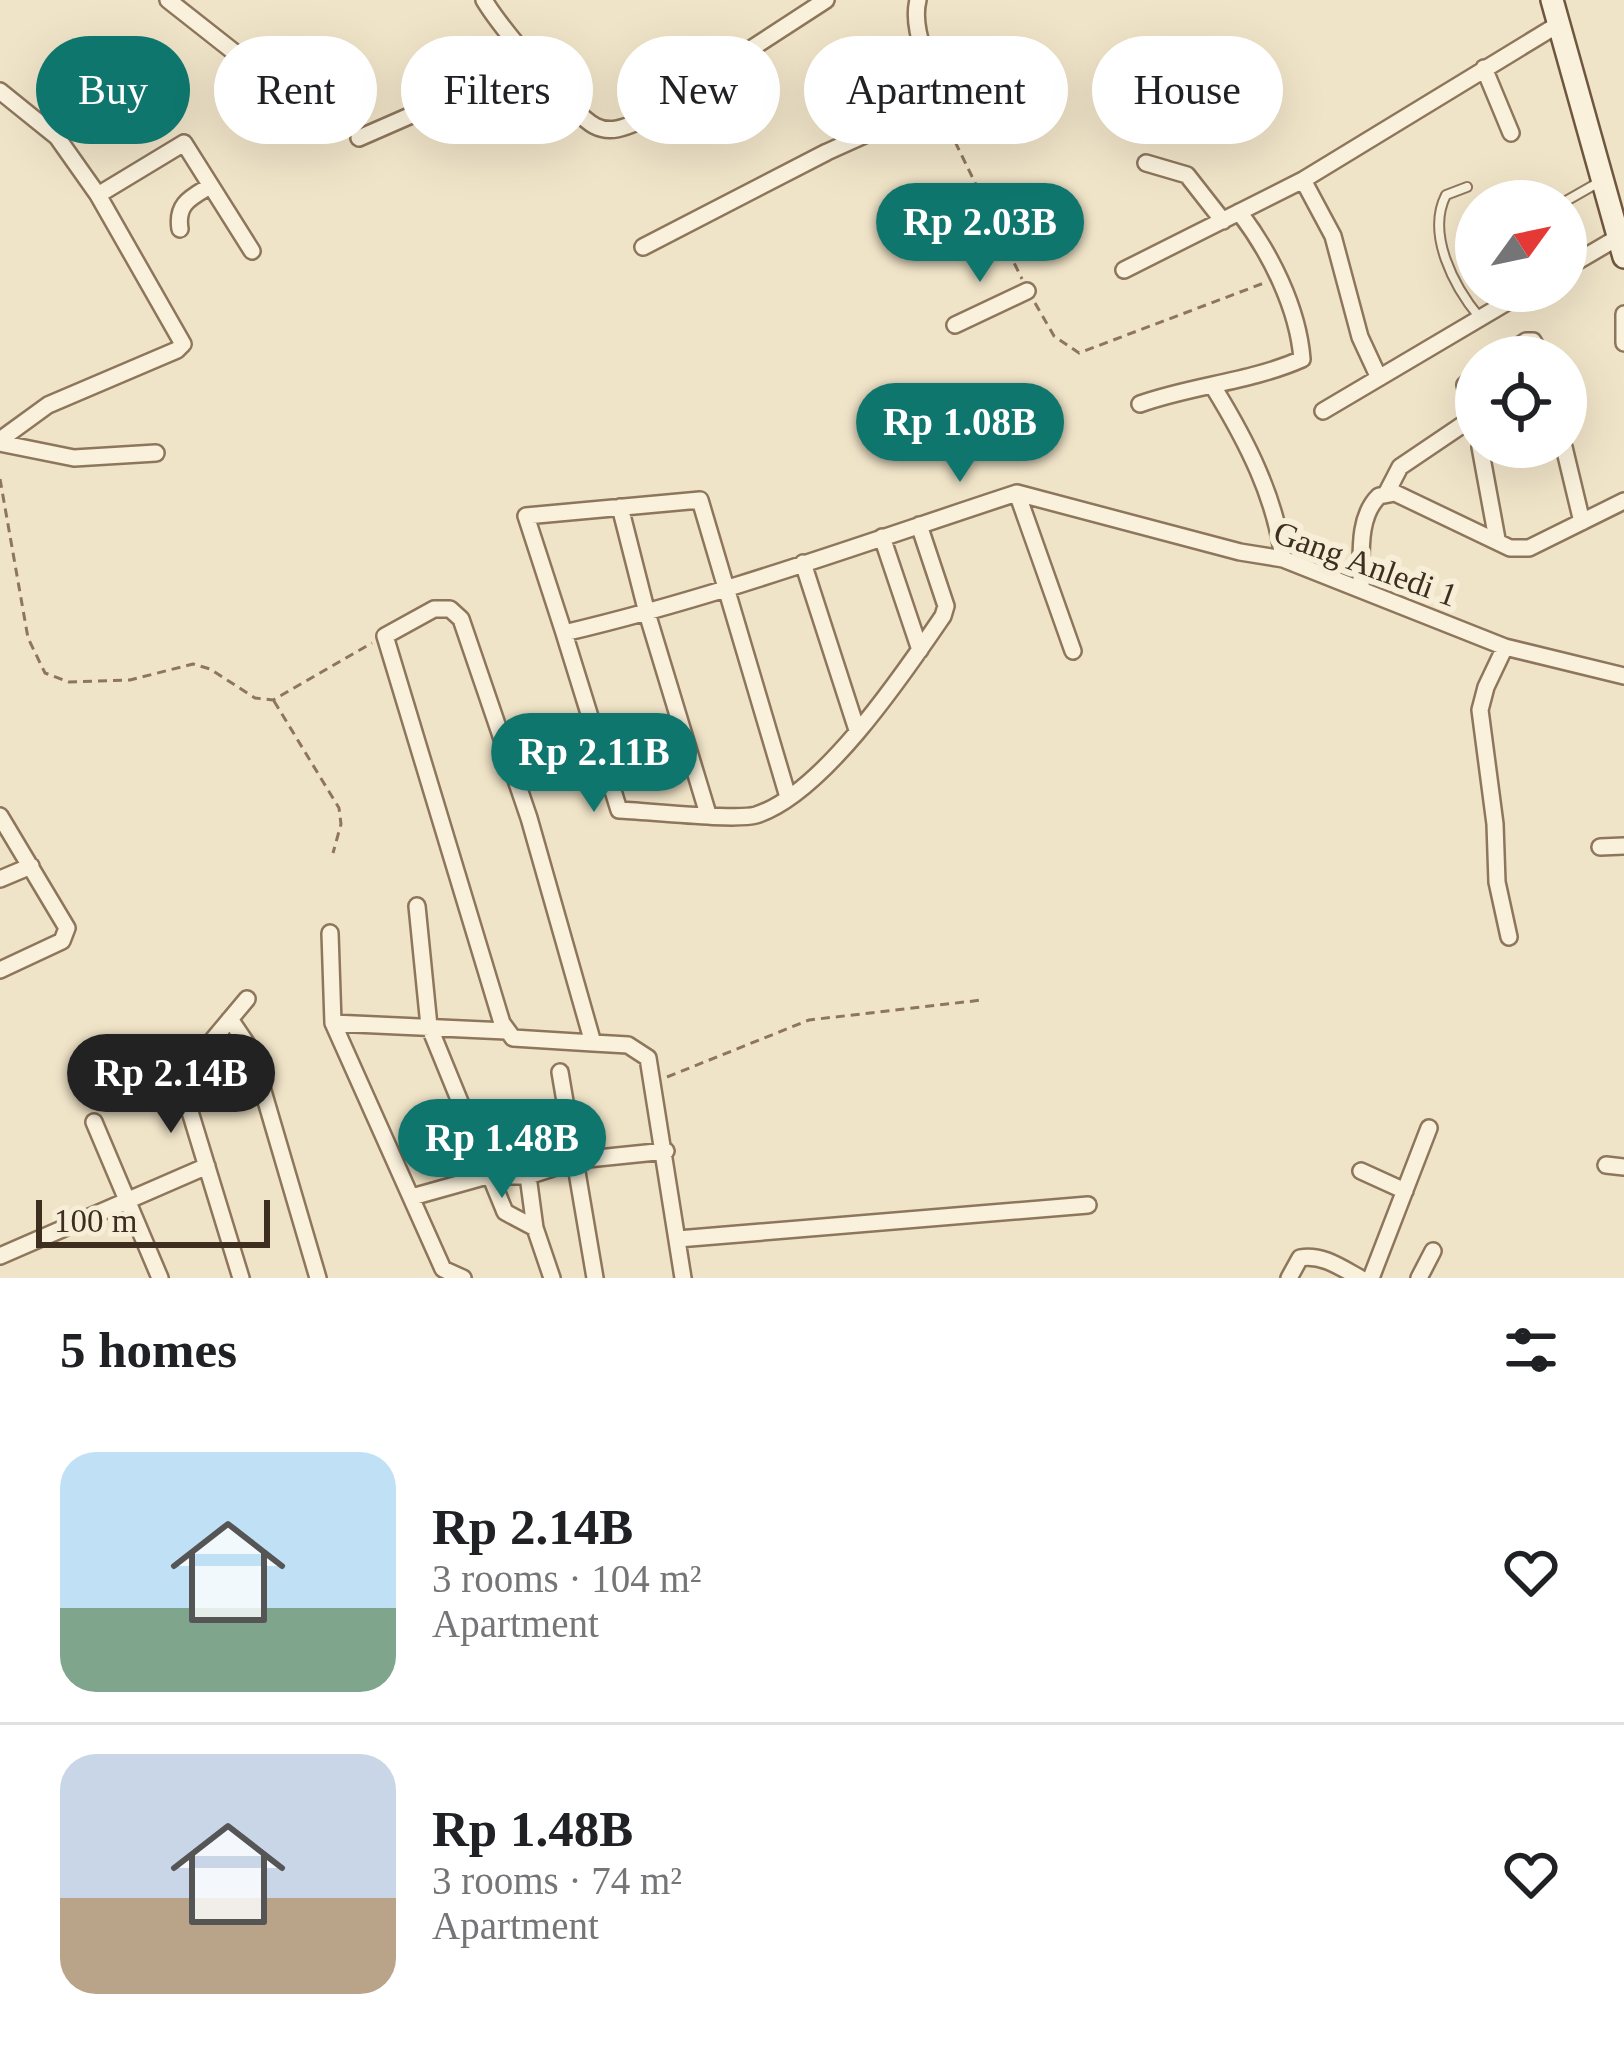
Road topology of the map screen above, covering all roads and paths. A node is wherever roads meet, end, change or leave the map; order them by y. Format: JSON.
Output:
{"nodes":[{"id":1,"x":168,"y":0,"type":"edge"},
{"id":2,"x":484,"y":0,"type":"edge"},
{"id":3,"x":826,"y":0,"type":"edge"},
{"id":4,"x":918,"y":0,"type":"edge"},
{"id":5,"x":1552,"y":0,"type":"edge"},
{"id":6,"x":1559,"y":24,"type":"junction"},
{"id":7,"x":214,"y":36,"type":"edge"},
{"id":8,"x":510,"y":36,"type":"edge"},
{"id":9,"x":920,"y":36,"type":"edge"},
{"id":10,"x":1484,"y":68,"type":"junction"},
{"id":11,"x":0,"y":91,"type":"edge"},
{"id":12,"x":593,"y":125,"type":"edge"},
{"id":13,"x":1510,"y":133,"type":"dead end"},
{"id":14,"x":845,"y":144,"type":"edge"},
{"id":15,"x":958,"y":144,"type":"edge"},
{"id":16,"x":1146,"y":163,"type":"dead end"},
{"id":17,"x":1304,"y":179,"type":"junction"},
{"id":18,"x":1601,"y":181,"type":"junction"},
{"id":19,"x":210,"y":186,"type":"junction"},
{"id":20,"x":1587,"y":189,"type":"edge"},
{"id":21,"x":1455,"y":192,"type":"edge"},
{"id":22,"x":98,"y":195,"type":"junction"},
{"id":23,"x":1231,"y":216,"type":"junction"},
{"id":24,"x":180,"y":229,"type":"dead end"},
{"id":25,"x":643,"y":247,"type":"dead end"},
{"id":26,"x":1620,"y":247,"type":"edge"},
{"id":27,"x":252,"y":251,"type":"dead end"},
{"id":28,"x":1587,"y":260,"type":"edge"},
{"id":29,"x":1124,"y":270,"type":"dead end"},
{"id":30,"x":1455,"y":276,"type":"edge"},
{"id":31,"x":1277,"y":278,"type":"junction"},
{"id":32,"x":1027,"y":291,"type":"junction"},
{"id":33,"x":1477,"y":312,"type":"edge"},
{"id":34,"x":1489,"y":312,"type":"edge"},
{"id":35,"x":1624,"y":314,"type":"edge"},
{"id":36,"x":1480,"y":317,"type":"junction"},
{"id":37,"x":955,"y":325,"type":"dead end"},
{"id":38,"x":1624,"y":343,"type":"edge"},
{"id":39,"x":1379,"y":378,"type":"junction"},
{"id":40,"x":1214,"y":388,"type":"junction"},
{"id":41,"x":1140,"y":404,"type":"dead end"},
{"id":42,"x":1323,"y":411,"type":"dead end"},
{"id":43,"x":1455,"y":434,"type":"edge"},
{"id":44,"x":0,"y":442,"type":"edge"},
{"id":45,"x":156,"y":454,"type":"dead end"},
{"id":46,"x":1484,"y":468,"type":"edge"},
{"id":47,"x":1569,"y":468,"type":"edge"},
{"id":48,"x":0,"y":479,"type":"edge"},
{"id":49,"x":1016,"y":493,"type":"junction"},
{"id":50,"x":1386,"y":494,"type":"junction"},
{"id":51,"x":1624,"y":501,"type":"edge"},
{"id":52,"x":620,"y":507,"type":"junction"},
{"id":53,"x":1582,"y":522,"type":"junction"},
{"id":54,"x":919,"y":525,"type":"junction"},
{"id":55,"x":882,"y":537,"type":"junction"},
{"id":56,"x":1497,"y":539,"type":"junction"},
{"id":57,"x":1283,"y":560,"type":"junction"},
{"id":58,"x":803,"y":562,"type":"junction"},
{"id":59,"x":726,"y":587,"type":"junction"},
{"id":60,"x":1361,"y":589,"type":"junction"},
{"id":61,"x":647,"y":613,"type":"junction"},
{"id":62,"x":564,"y":633,"type":"junction"},
{"id":63,"x":385,"y":636,"type":"junction"},
{"id":64,"x":1505,"y":647,"type":"junction"},
{"id":65,"x":920,"y":650,"type":"junction"},
{"id":66,"x":1073,"y":651,"type":"dead end"},
{"id":67,"x":1624,"y":676,"type":"edge"},
{"id":68,"x":273,"y":700,"type":"junction"},
{"id":69,"x":857,"y":730,"type":"junction"},
{"id":70,"x":788,"y":797,"type":"junction"},
{"id":71,"x":708,"y":814,"type":"junction"},
{"id":72,"x":0,"y":816,"type":"edge"},
{"id":73,"x":1624,"y":845,"type":"edge"},
{"id":74,"x":1600,"y":847,"type":"dead end"},
{"id":75,"x":333,"y":854,"type":"dead end"},
{"id":76,"x":31,"y":866,"type":"junction"},
{"id":77,"x":0,"y":879,"type":"edge"},
{"id":78,"x":417,"y":906,"type":"dead end"},
{"id":79,"x":330,"y":933,"type":"dead end"},
{"id":80,"x":1509,"y":937,"type":"dead end"},
{"id":81,"x":0,"y":970,"type":"edge"},
{"id":82,"x":247,"y":999,"type":"dead end"},
{"id":83,"x":982,"y":1000,"type":"dead end"},
{"id":84,"x":230,"y":1019,"type":"junction"},
{"id":85,"x":333,"y":1023,"type":"junction"},
{"id":86,"x":429,"y":1026,"type":"junction"},
{"id":87,"x":506,"y":1031,"type":"junction"},
{"id":88,"x":593,"y":1043,"type":"junction"},
{"id":89,"x":560,"y":1072,"type":"dead end"},
{"id":90,"x":667,"y":1076,"type":"dead end"},
{"id":91,"x":94,"y":1122,"type":"dead end"},
{"id":92,"x":1429,"y":1128,"type":"dead end"},
{"id":93,"x":666,"y":1151,"type":"junction"},
{"id":94,"x":578,"y":1160,"type":"junction"},
{"id":95,"x":1606,"y":1165,"type":"dead end"},
{"id":96,"x":207,"y":1166,"type":"junction"},
{"id":97,"x":1624,"y":1167,"type":"edge"},
{"id":98,"x":1361,"y":1171,"type":"dead end"},
{"id":99,"x":488,"y":1176,"type":"junction"},
{"id":100,"x":528,"y":1176,"type":"junction"},
{"id":101,"x":1405,"y":1191,"type":"junction"},
{"id":102,"x":412,"y":1197,"type":"junction"},
{"id":103,"x":129,"y":1202,"type":"junction"},
{"id":104,"x":1088,"y":1205,"type":"dead end"},
{"id":105,"x":535,"y":1228,"type":"junction"},
{"id":106,"x":678,"y":1239,"type":"junction"},
{"id":107,"x":1433,"y":1252,"type":"dead end"},
{"id":108,"x":0,"y":1256,"type":"edge"},
{"id":109,"x":159,"y":1274,"type":"edge"},
{"id":110,"x":140,"y":1278,"type":"edge"},
{"id":111,"x":242,"y":1278,"type":"edge"},
{"id":112,"x":318,"y":1278,"type":"edge"},
{"id":113,"x":463,"y":1278,"type":"edge"},
{"id":114,"x":552,"y":1278,"type":"edge"},
{"id":115,"x":595,"y":1278,"type":"edge"},
{"id":116,"x":683,"y":1278,"type":"edge"},
{"id":117,"x":1289,"y":1278,"type":"edge"},
{"id":118,"x":1360,"y":1278,"type":"edge"},
{"id":119,"x":1371,"y":1278,"type":"edge"},
{"id":120,"x":1419,"y":1278,"type":"edge"}],
"edges":[{"from":1,"to":7,"type":"street"},
{"from":2,"to":8,"type":"street"},
{"from":3,"to":12,"type":"street"},
{"from":4,"to":9,"type":"street"},
{"from":5,"to":6,"type":"street"},
{"from":6,"to":10,"type":"street"},
{"from":6,"to":18,"type":"street"},
{"from":10,"to":13,"type":"street"},
{"from":10,"to":17,"type":"street"},
{"from":11,"to":22,"type":"street"},
{"from":14,"to":25,"type":"street"},
{"from":15,"to":32,"type":"path"},
{"from":16,"to":23,"type":"street"},
{"from":17,"to":23,"type":"street"},
{"from":17,"to":39,"type":"street"},
{"from":18,"to":20,"type":"lane"},
{"from":18,"to":26,"type":"street"},
{"from":19,"to":22,"type":"street"},
{"from":19,"to":24,"type":"street"},
{"from":19,"to":27,"type":"street"},
{"from":21,"to":30,"type":"lane"},
{"from":22,"to":44,"type":"street"},
{"from":23,"to":29,"type":"street"},
{"from":23,"to":31,"type":"street"},
{"from":26,"to":28,"type":"street"},
{"from":31,"to":32,"type":"path"},
{"from":31,"to":40,"type":"street"},
{"from":32,"to":37,"type":"street"},
{"from":33,"to":36,"type":"lane"},
{"from":34,"to":36,"type":"street"},
{"from":35,"to":38,"type":"street"},
{"from":36,"to":39,"type":"street"},
{"from":39,"to":42,"type":"street"},
{"from":40,"to":41,"type":"street"},
{"from":40,"to":57,"type":"street"},
{"from":43,"to":50,"type":"street"},
{"from":44,"to":45,"type":"street"},
{"from":46,"to":56,"type":"street"},
{"from":47,"to":53,"type":"street"},
{"from":48,"to":68,"type":"path"},
{"from":49,"to":54,"type":"street"},
{"from":49,"to":57,"type":"street","name":"Gang Anledi 1"},
{"from":49,"to":66,"type":"street"},
{"from":50,"to":56,"type":"street"},
{"from":50,"to":60,"type":"street"},
{"from":51,"to":53,"type":"street"},
{"from":52,"to":59,"type":"street"},
{"from":52,"to":61,"type":"street"},
{"from":52,"to":62,"type":"street"},
{"from":53,"to":56,"type":"street"},
{"from":54,"to":55,"type":"street"},
{"from":54,"to":65,"type":"street"},
{"from":55,"to":58,"type":"street"},
{"from":55,"to":65,"type":"street"},
{"from":57,"to":60,"type":"street","name":"Gang Anledi 1"},
{"from":58,"to":59,"type":"street"},
{"from":58,"to":69,"type":"street"},
{"from":59,"to":61,"type":"street"},
{"from":59,"to":70,"type":"street"},
{"from":60,"to":64,"type":"street","name":"Gang Anledi 1"},
{"from":61,"to":62,"type":"street"},
{"from":61,"to":71,"type":"street"},
{"from":62,"to":71,"type":"street"},
{"from":63,"to":68,"type":"path"},
{"from":63,"to":87,"type":"street"},
{"from":63,"to":88,"type":"street"},
{"from":64,"to":67,"type":"street","name":"Gang Anledi 1"},
{"from":64,"to":80,"type":"street"},
{"from":65,"to":69,"type":"street"},
{"from":68,"to":75,"type":"path"},
{"from":69,"to":70,"type":"street"},
{"from":70,"to":71,"type":"street"},
{"from":72,"to":76,"type":"street"},
{"from":73,"to":74,"type":"street"},
{"from":76,"to":77,"type":"street"},
{"from":76,"to":81,"type":"street"},
{"from":78,"to":86,"type":"street"},
{"from":79,"to":85,"type":"street"},
{"from":82,"to":84,"type":"street"},
{"from":83,"to":90,"type":"path"},
{"from":84,"to":96,"type":"street"},
{"from":84,"to":112,"type":"street"},
{"from":85,"to":86,"type":"street"},
{"from":85,"to":102,"type":"street"},
{"from":86,"to":87,"type":"street"},
{"from":86,"to":99,"type":"street"},
{"from":87,"to":88,"type":"street"},
{"from":88,"to":93,"type":"street"},
{"from":89,"to":94,"type":"street"},
{"from":91,"to":103,"type":"street"},
{"from":92,"to":101,"type":"street"},
{"from":93,"to":94,"type":"street"},
{"from":93,"to":106,"type":"street"},
{"from":94,"to":100,"type":"street"},
{"from":94,"to":115,"type":"street"},
{"from":95,"to":97,"type":"street"},
{"from":96,"to":103,"type":"street"},
{"from":96,"to":111,"type":"street"},
{"from":98,"to":101,"type":"street"},
{"from":99,"to":100,"type":"street"},
{"from":99,"to":102,"type":"street"},
{"from":99,"to":105,"type":"street"},
{"from":100,"to":105,"type":"street"},
{"from":101,"to":119,"type":"street"},
{"from":102,"to":113,"type":"street"},
{"from":103,"to":108,"type":"street"},
{"from":103,"to":109,"type":"street"},
{"from":104,"to":106,"type":"street"},
{"from":105,"to":114,"type":"street"},
{"from":106,"to":116,"type":"street"},
{"from":107,"to":120,"type":"street"},
{"from":109,"to":110,"type":"street"},
{"from":117,"to":118,"type":"street"}]}
